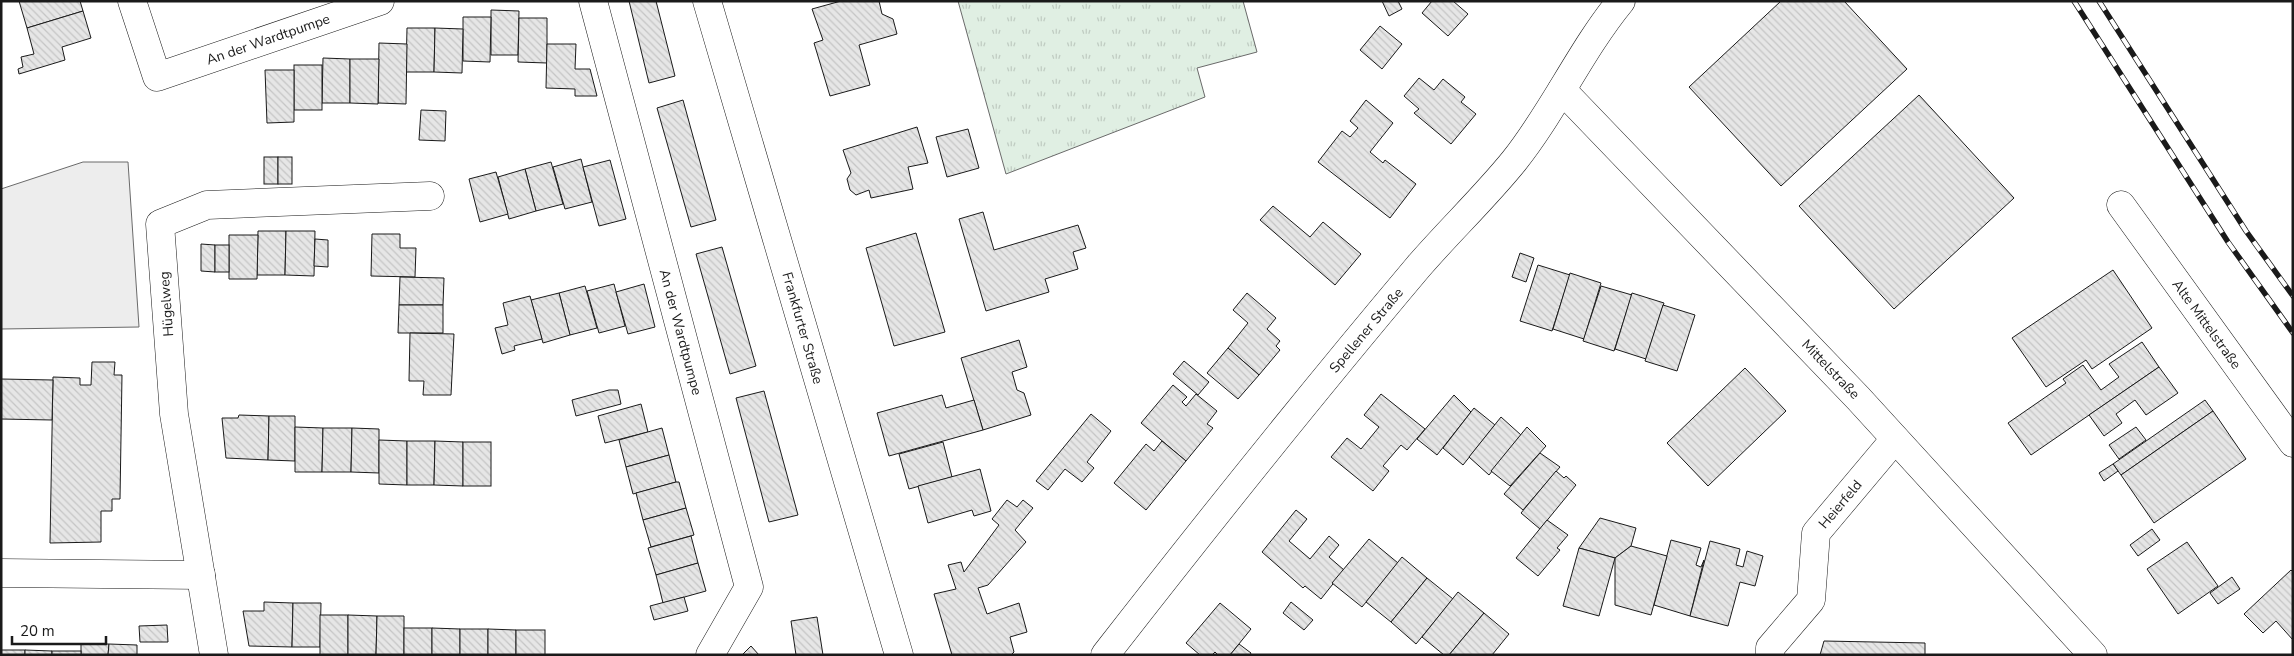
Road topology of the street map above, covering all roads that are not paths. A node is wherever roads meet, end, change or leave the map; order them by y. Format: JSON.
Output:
{"nodes":[{"id":1,"x":132,"y":1,"type":"edge"},
{"id":2,"x":380,"y":1,"type":"edge"},
{"id":3,"x":593,"y":1,"type":"edge"},
{"id":4,"x":707,"y":1,"type":"edge"},
{"id":5,"x":1621,"y":1,"type":"edge"},
{"id":6,"x":1562,"y":90,"type":"junction"},
{"id":7,"x":430,"y":196,"type":"dead end"},
{"id":8,"x":2121,"y":205,"type":"dead end"},
{"id":9,"x":1895,"y":439,"type":"junction"},
{"id":10,"x":2293,"y":442,"type":"edge"},
{"id":11,"x":1,"y":573,"type":"edge"},
{"id":12,"x":201,"y":575,"type":"junction"},
{"id":13,"x":214,"y":655,"type":"edge"},
{"id":14,"x":710,"y":655,"type":"edge"},
{"id":15,"x":899,"y":655,"type":"edge"},
{"id":16,"x":1105,"y":655,"type":"edge"},
{"id":17,"x":1770,"y":655,"type":"edge"},
{"id":18,"x":2093,"y":655,"type":"edge"}],
"edges":[{"from":1,"to":2,"type":"street","name":"An der Wardtpumpe"},
{"from":3,"to":14,"type":"street","name":"An der Wardtpumpe"},
{"from":4,"to":15,"type":"street","name":"Frankfurter Straße"},
{"from":5,"to":6,"type":"street","name":"Spellener Straße"},
{"from":6,"to":9,"type":"street","name":"Mittelstraße"},
{"from":6,"to":16,"type":"street","name":"Spellener Straße"},
{"from":7,"to":12,"type":"street","name":"Hügelweg"},
{"from":8,"to":10,"type":"street","name":"Alte Mittelstraße"},
{"from":9,"to":17,"type":"street","name":"Heierfeld"},
{"from":9,"to":18,"type":"street","name":"Mittelstraße"},
{"from":11,"to":12,"type":"street"},
{"from":12,"to":13,"type":"street","name":"Hügelweg"}]}
